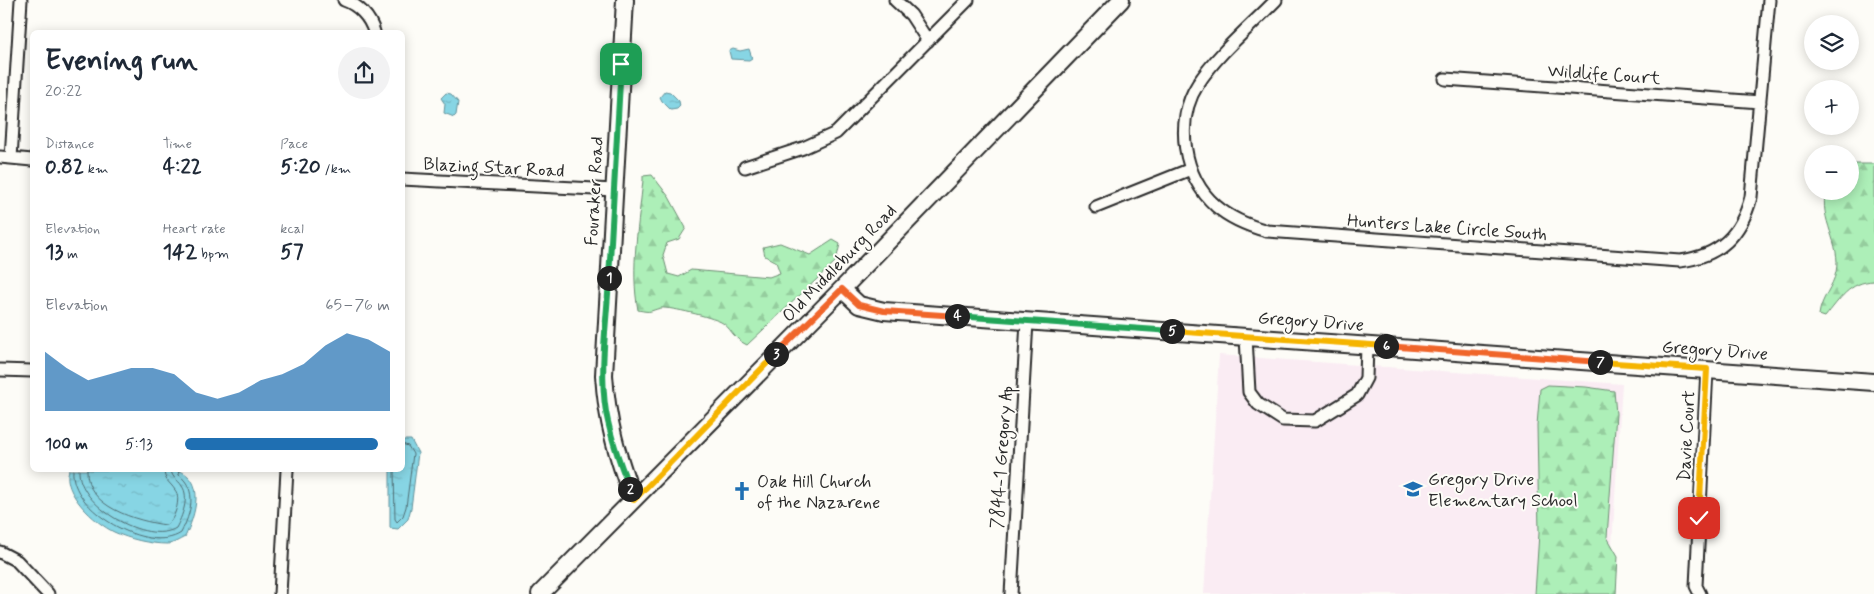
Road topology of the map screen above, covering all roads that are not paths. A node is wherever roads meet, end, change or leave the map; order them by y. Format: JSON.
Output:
{"nodes":[{"id":1,"x":21,"y":0,"type":"edge"},
{"id":2,"x":344,"y":0,"type":"edge"},
{"id":3,"x":625,"y":0,"type":"edge"},
{"id":4,"x":895,"y":0,"type":"edge"},
{"id":5,"x":968,"y":0,"type":"edge"},
{"id":6,"x":1121,"y":0,"type":"edge"},
{"id":7,"x":1276,"y":0,"type":"edge"},
{"id":8,"x":1769,"y":0,"type":"edge"},
{"id":9,"x":373,"y":30,"type":"edge"},
{"id":10,"x":928,"y":40,"type":"junction"},
{"id":11,"x":1445,"y":79,"type":"dead end"},
{"id":12,"x":1760,"y":102,"type":"junction"},
{"id":13,"x":5,"y":157,"type":"edge"},
{"id":14,"x":30,"y":160,"type":"edge"},
{"id":15,"x":745,"y":167,"type":"dead end"},
{"id":16,"x":1191,"y":169,"type":"junction"},
{"id":17,"x":405,"y":179,"type":"edge"},
{"id":18,"x":614,"y":190,"type":"junction"},
{"id":19,"x":1096,"y":208,"type":"dead end"},
{"id":20,"x":842,"y":289,"type":"junction"},
{"id":21,"x":1027,"y":322,"type":"junction"},
{"id":22,"x":1246,"y":337,"type":"junction"},
{"id":23,"x":1367,"y":345,"type":"junction"},
{"id":24,"x":1707,"y":369,"type":"junction"},
{"id":25,"x":0,"y":370,"type":"edge"},
{"id":26,"x":30,"y":371,"type":"edge"},
{"id":27,"x":1874,"y":382,"type":"edge"},
{"id":28,"x":287,"y":472,"type":"edge"},
{"id":29,"x":634,"y":500,"type":"junction"},
{"id":30,"x":0,"y":552,"type":"edge"},
{"id":31,"x":48,"y":594,"type":"edge"},
{"id":32,"x":280,"y":594,"type":"edge"},
{"id":33,"x":540,"y":594,"type":"edge"},
{"id":34,"x":1010,"y":594,"type":"edge"},
{"id":35,"x":1700,"y":594,"type":"edge"}],
"edges":[{"from":1,"to":13,"type":"street"},
{"from":2,"to":9,"type":"street"},
{"from":3,"to":18,"type":"main road","name":"Fouraker Road"},
{"from":4,"to":10,"type":"street"},
{"from":5,"to":10,"type":"street"},
{"from":6,"to":20,"type":"main road","name":"Old Middleburg Road"},
{"from":7,"to":16,"type":"street","name":"Hunters Lake Circle South"},
{"from":8,"to":12,"type":"street"},
{"from":10,"to":15,"type":"street"},
{"from":11,"to":12,"type":"street","name":"Wildlife Court"},
{"from":12,"to":16,"type":"street","name":"Hunters Lake Circle South"},
{"from":13,"to":14,"type":"street"},
{"from":16,"to":19,"type":"street"},
{"from":17,"to":18,"type":"street","name":"Blazing Star Road"},
{"from":18,"to":29,"type":"main road","name":"Fouraker Road"},
{"from":20,"to":21,"type":"main road","name":"Gregory Drive"},
{"from":20,"to":29,"type":"main road","name":"Old Middleburg Road"},
{"from":21,"to":22,"type":"main road","name":"Gregory Drive"},
{"from":21,"to":34,"type":"street","name":"7844-1 Gregory Ap"},
{"from":22,"to":23,"type":"main road","name":"Gregory Drive"},
{"from":22,"to":23,"type":"street"},
{"from":23,"to":24,"type":"main road","name":"Gregory Drive"},
{"from":24,"to":27,"type":"main road","name":"Gregory Drive"},
{"from":24,"to":35,"type":"street","name":"Davie Court"},
{"from":25,"to":26,"type":"street"},
{"from":28,"to":32,"type":"street"},
{"from":29,"to":33,"type":"main road","name":"Old Middleburg Road"},
{"from":30,"to":31,"type":"street"}]}
